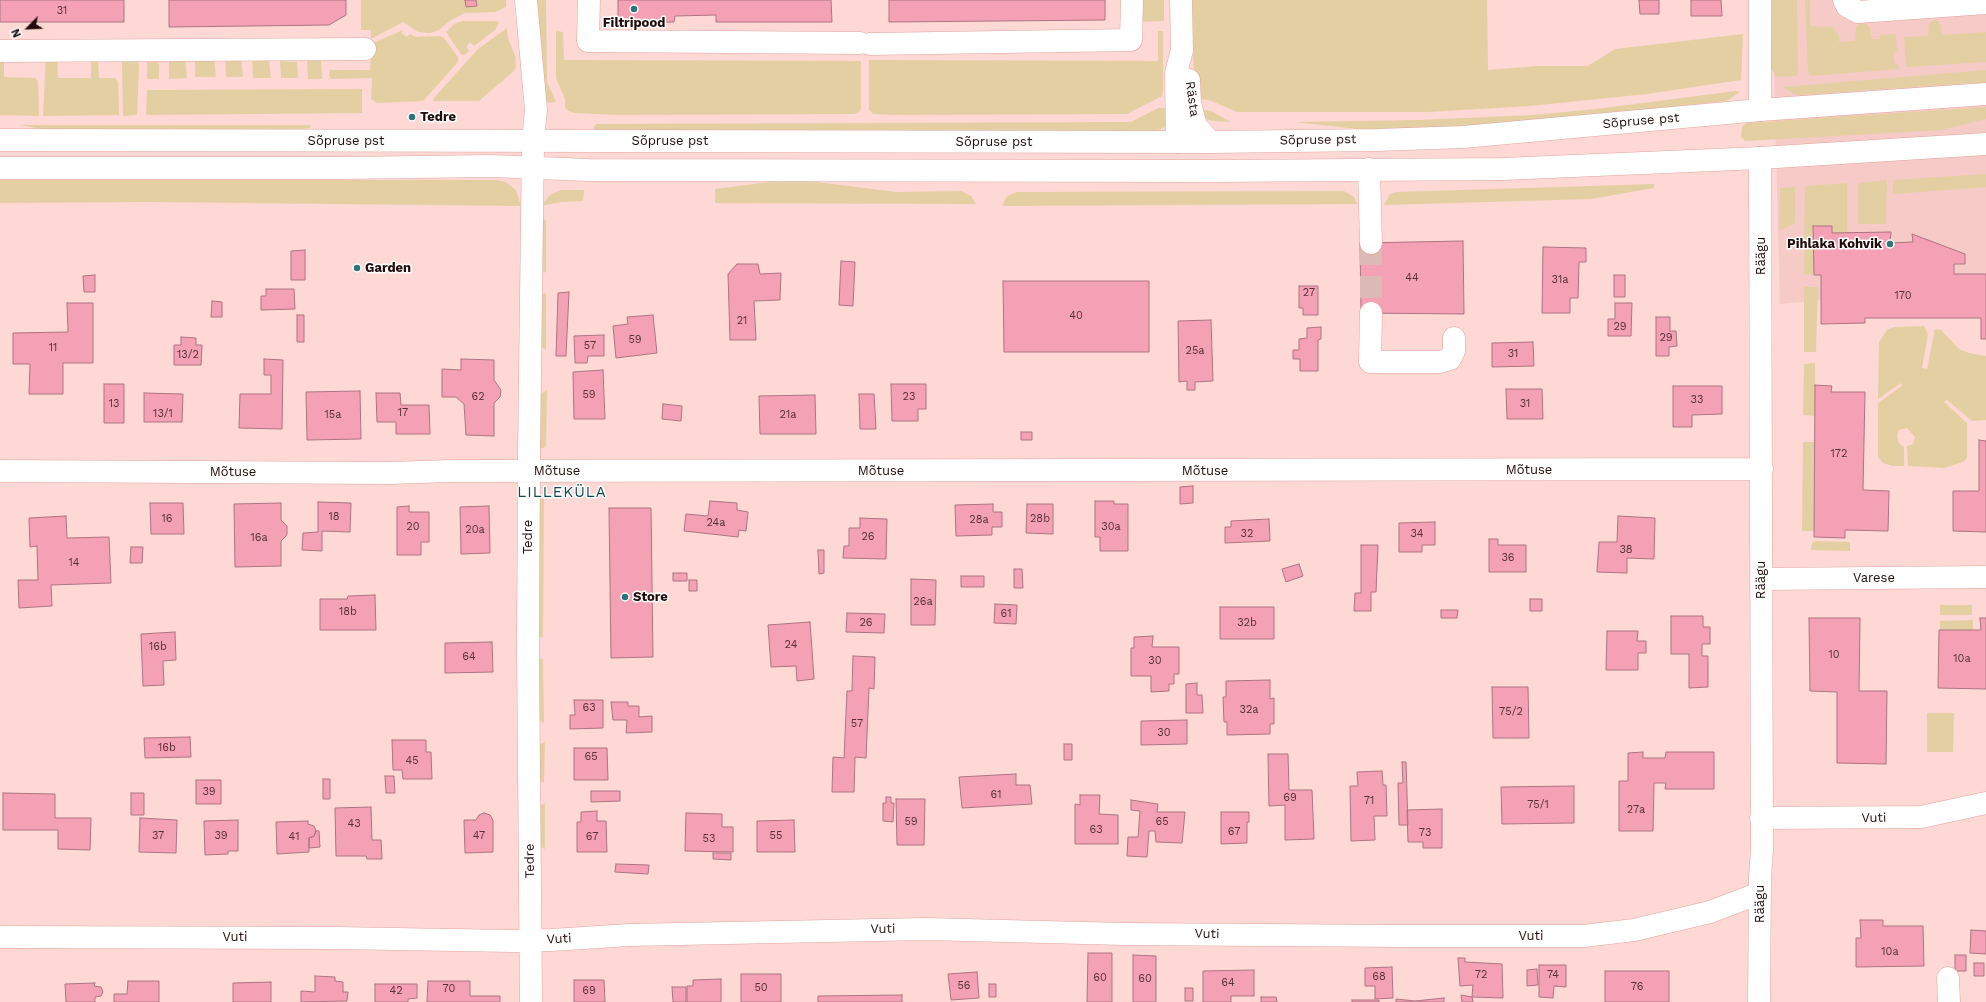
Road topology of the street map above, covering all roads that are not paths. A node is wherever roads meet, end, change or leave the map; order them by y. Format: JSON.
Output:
{"nodes":[{"id":1,"x":526,"y":0,"type":"edge"},
{"id":2,"x":589,"y":0,"type":"edge"},
{"id":3,"x":1132,"y":0,"type":"edge"},
{"id":4,"x":1181,"y":0,"type":"edge"},
{"id":5,"x":1760,"y":0,"type":"edge"},
{"id":6,"x":1844,"y":0,"type":"edge"},
{"id":7,"x":1986,"y":3,"type":"edge"},
{"id":8,"x":365,"y":49,"type":"dead end"},
{"id":9,"x":1182,"y":50,"type":"junction"},
{"id":10,"x":0,"y":51,"type":"edge"},
{"id":11,"x":1986,"y":94,"type":"edge"},
{"id":12,"x":1760,"y":110,"type":"junction"},
{"id":13,"x":0,"y":140,"type":"edge"},
{"id":14,"x":532,"y":141,"type":"junction"},
{"id":15,"x":1177,"y":142,"type":"junction"},
{"id":16,"x":1211,"y":142,"type":"junction"},
{"id":17,"x":1986,"y":144,"type":"edge"},
{"id":18,"x":1760,"y":158,"type":"junction"},
{"id":19,"x":532,"y":167,"type":"junction"},
{"id":20,"x":0,"y":168,"type":"edge"},
{"id":21,"x":1370,"y":169,"type":"junction"},
{"id":22,"x":1370,"y":243,"type":"tunnel mouth"},
{"id":23,"x":1371,"y":313,"type":"tunnel mouth"},
{"id":24,"x":1454,"y":338,"type":"dead end"},
{"id":25,"x":1762,"y":469,"type":"junction"},
{"id":26,"x":0,"y":471,"type":"edge"},
{"id":27,"x":528,"y":471,"type":"junction"},
{"id":28,"x":1986,"y":577,"type":"edge"},
{"id":29,"x":1761,"y":578,"type":"junction"},
{"id":30,"x":1986,"y":803,"type":"edge"},
{"id":31,"x":1761,"y":818,"type":"junction"},
{"id":32,"x":1760,"y":893,"type":"junction"},
{"id":33,"x":0,"y":937,"type":"edge"},
{"id":34,"x":530,"y":941,"type":"junction"},
{"id":35,"x":1948,"y":978,"type":"dead end"},
{"id":36,"x":531,"y":1002,"type":"edge"},
{"id":37,"x":1759,"y":1002,"type":"edge"},
{"id":38,"x":1949,"y":1002,"type":"edge"}],
"edges":[{"from":1,"to":14,"type":"street","name":"Tedre"},
{"from":2,"to":3,"type":"street"},
{"from":4,"to":9,"type":"street","name":"Rästa"},
{"from":5,"to":12,"type":"street"},
{"from":6,"to":7,"type":"street"},
{"from":8,"to":10,"type":"street"},
{"from":9,"to":15,"type":"street","name":"Rästa"},
{"from":9,"to":16,"type":"street","name":"Rästa"},
{"from":11,"to":12,"type":"street","name":"Sõpruse pst"},
{"from":12,"to":16,"type":"street","name":"Sõpruse pst"},
{"from":13,"to":14,"type":"street","name":"Sõpruse pst"},
{"from":14,"to":15,"type":"street","name":"Sõpruse pst"},
{"from":14,"to":19,"type":"street","name":"Tedre"},
{"from":15,"to":16,"type":"street","name":"Sõpruse pst"},
{"from":17,"to":18,"type":"street","name":"Sõpruse pst"},
{"from":18,"to":21,"type":"street","name":"Sõpruse pst"},
{"from":18,"to":25,"type":"street","name":"Räägu"},
{"from":19,"to":20,"type":"street","name":"Sõpruse pst"},
{"from":19,"to":21,"type":"street","name":"Sõpruse pst"},
{"from":19,"to":27,"type":"street","name":"Tedre"},
{"from":21,"to":22,"type":"street"},
{"from":23,"to":24,"type":"street"},
{"from":25,"to":27,"type":"street","name":"Mõtuse"},
{"from":25,"to":29,"type":"street","name":"Räägu"},
{"from":26,"to":27,"type":"street","name":"Mõtuse"},
{"from":27,"to":34,"type":"street","name":"Tedre"},
{"from":28,"to":29,"type":"street","name":"Varese"},
{"from":29,"to":31,"type":"street","name":"Räägu"},
{"from":30,"to":31,"type":"street","name":"Vuti"},
{"from":31,"to":32,"type":"street","name":"Räägu"},
{"from":32,"to":34,"type":"street","name":"Vuti"},
{"from":32,"to":37,"type":"street","name":"Räägu"},
{"from":33,"to":34,"type":"street","name":"Vuti"},
{"from":34,"to":36,"type":"street","name":"Tedre"},
{"from":35,"to":38,"type":"street"}]}
